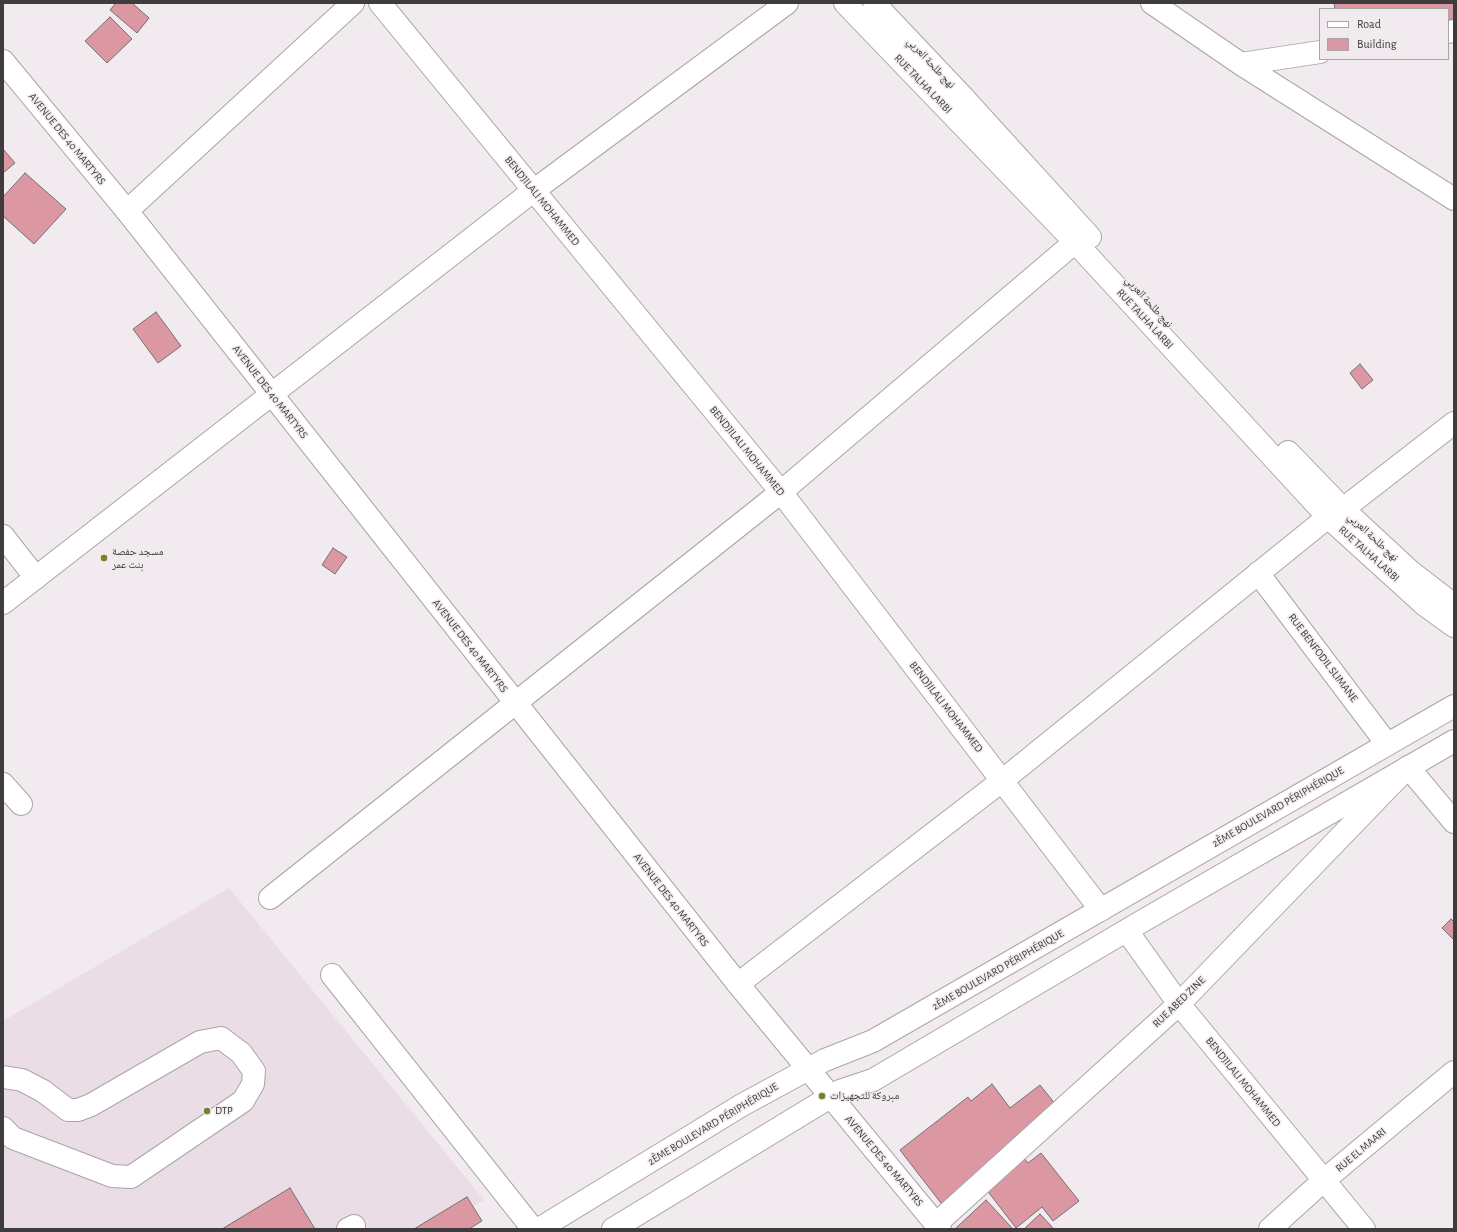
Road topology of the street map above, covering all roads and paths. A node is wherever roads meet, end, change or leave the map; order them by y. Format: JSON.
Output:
{"nodes":[{"id":1,"x":352,"y":3,"type":"edge"},
{"id":2,"x":380,"y":3,"type":"edge"},
{"id":3,"x":788,"y":3,"type":"edge"},
{"id":4,"x":845,"y":3,"type":"edge"},
{"id":5,"x":874,"y":3,"type":"edge"},
{"id":6,"x":1152,"y":3,"type":"edge"},
{"id":7,"x":1319,"y":52,"type":"edge"},
{"id":8,"x":3,"y":61,"type":"edge"},
{"id":9,"x":1241,"y":64,"type":"junction"},
{"id":10,"x":533,"y":191,"type":"junction"},
{"id":11,"x":1454,"y":199,"type":"edge"},
{"id":12,"x":127,"y":212,"type":"junction"},
{"id":13,"x":1075,"y":242,"type":"junction"},
{"id":14,"x":271,"y":394,"type":"junction"},
{"id":15,"x":1454,"y":423,"type":"edge"},
{"id":16,"x":781,"y":492,"type":"junction"},
{"id":17,"x":1336,"y":513,"type":"junction"},
{"id":18,"x":3,"y":536,"type":"edge"},
{"id":19,"x":1258,"y":573,"type":"junction"},
{"id":20,"x":36,"y":578,"type":"junction"},
{"id":21,"x":3,"y":603,"type":"edge"},
{"id":22,"x":1454,"y":605,"type":"edge"},
{"id":23,"x":1454,"y":626,"type":"edge"},
{"id":24,"x":515,"y":703,"type":"junction"},
{"id":25,"x":1454,"y":706,"type":"edge"},
{"id":26,"x":1454,"y":741,"type":"edge"},
{"id":27,"x":1387,"y":744,"type":"junction"},
{"id":28,"x":1408,"y":767,"type":"junction"},
{"id":29,"x":1002,"y":780,"type":"junction"},
{"id":30,"x":3,"y":784,"type":"edge"},
{"id":31,"x":21,"y":804,"type":"dead end"},
{"id":32,"x":1454,"y":822,"type":"edge"},
{"id":33,"x":270,"y":898,"type":"dead end"},
{"id":34,"x":1101,"y":910,"type":"junction"},
{"id":35,"x":1127,"y":931,"type":"junction"},
{"id":36,"x":332,"y":975,"type":"dead end"},
{"id":37,"x":738,"y":984,"type":"junction"},
{"id":38,"x":1179,"y":1004,"type":"junction"},
{"id":39,"x":808,"y":1069,"type":"junction"},
{"id":40,"x":1454,"y":1072,"type":"edge"},
{"id":41,"x":3,"y":1076,"type":"edge"},
{"id":42,"x":831,"y":1097,"type":"junction"},
{"id":43,"x":3,"y":1128,"type":"edge"},
{"id":44,"x":1324,"y":1181,"type":"junction"},
{"id":45,"x":938,"y":1226,"type":"edge"},
{"id":46,"x":533,"y":1229,"type":"edge"},
{"id":47,"x":539,"y":1229,"type":"edge"},
{"id":48,"x":613,"y":1229,"type":"edge"},
{"id":49,"x":1270,"y":1229,"type":"edge"},
{"id":50,"x":1364,"y":1229,"type":"edge"}],
"edges":[{"from":1,"to":12,"type":"street"},
{"from":2,"to":10,"type":"street","name":"BENDJILALI MOHAMMED"},
{"from":3,"to":10,"type":"street"},
{"from":4,"to":13,"type":"street","name":"RUE TALHA LARBI"},
{"from":5,"to":17,"type":"street","name":"نهج طلحة العربي"},
{"from":6,"to":9,"type":"street"},
{"from":7,"to":9,"type":"street"},
{"from":8,"to":12,"type":"street","name":"AVENUE DES 40 MARTYRS"},
{"from":9,"to":11,"type":"street"},
{"from":10,"to":14,"type":"street"},
{"from":10,"to":16,"type":"street","name":"BENDJILALI MOHAMMED"},
{"from":12,"to":14,"type":"street","name":"AVENUE DES 40 MARTYRS"},
{"from":13,"to":16,"type":"street"},
{"from":13,"to":17,"type":"street","name":"RUE TALHA LARBI"},
{"from":14,"to":20,"type":"street"},
{"from":14,"to":24,"type":"street","name":"AVENUE DES 40 MARTYRS"},
{"from":15,"to":17,"type":"street"},
{"from":16,"to":24,"type":"street"},
{"from":16,"to":29,"type":"street","name":"BENDJILALI MOHAMMED"},
{"from":17,"to":19,"type":"street"},
{"from":17,"to":22,"type":"street","name":"نهج طلحة العربي"},
{"from":17,"to":23,"type":"street","name":"RUE TALHA LARBI"},
{"from":18,"to":20,"type":"street"},
{"from":19,"to":27,"type":"street","name":"RUE BENFODIL SLIMANE"},
{"from":19,"to":29,"type":"street"},
{"from":20,"to":21,"type":"street"},
{"from":24,"to":33,"type":"street"},
{"from":24,"to":37,"type":"street","name":"AVENUE DES 40 MARTYRS"},
{"from":25,"to":27,"type":"street","name":"2ÈME BOULEVARD PÉRIPHÉRIQUE"},
{"from":26,"to":28,"type":"street"},
{"from":27,"to":34,"type":"street","name":"2ÈME BOULEVARD PÉRIPHÉRIQUE"},
{"from":28,"to":32,"type":"street"},
{"from":28,"to":35,"type":"street"},
{"from":28,"to":38,"type":"street","name":"RUE ABED ZINE"},
{"from":29,"to":34,"type":"street","name":"BENDJILALI MOHAMMED"},
{"from":29,"to":37,"type":"street"},
{"from":30,"to":31,"type":"street"},
{"from":34,"to":39,"type":"street","name":"2ÈME BOULEVARD PÉRIPHÉRIQUE"},
{"from":35,"to":38,"type":"street","name":"BENDJILALI MOHAMMED"},
{"from":35,"to":42,"type":"street"},
{"from":36,"to":46,"type":"street"},
{"from":37,"to":39,"type":"street","name":"AVENUE DES 40 MARTYRS"},
{"from":38,"to":44,"type":"street","name":"BENDJILALI MOHAMMED"},
{"from":38,"to":45,"type":"street","name":"RUE ABED ZINE"},
{"from":39,"to":42,"type":"street","name":"AVENUE DES 40 MARTYRS"},
{"from":39,"to":47,"type":"street","name":"2ÈME BOULEVARD PÉRIPHÉRIQUE"},
{"from":40,"to":44,"type":"street","name":"RUE EL MAARI"},
{"from":41,"to":43,"type":"street"},
{"from":42,"to":45,"type":"street","name":"AVENUE DES 40 MARTYRS"},
{"from":42,"to":48,"type":"street"},
{"from":44,"to":49,"type":"street","name":"RUE EL MAARI"},
{"from":44,"to":50,"type":"street","name":"BENDJILALI MOHAMMED"}]}
